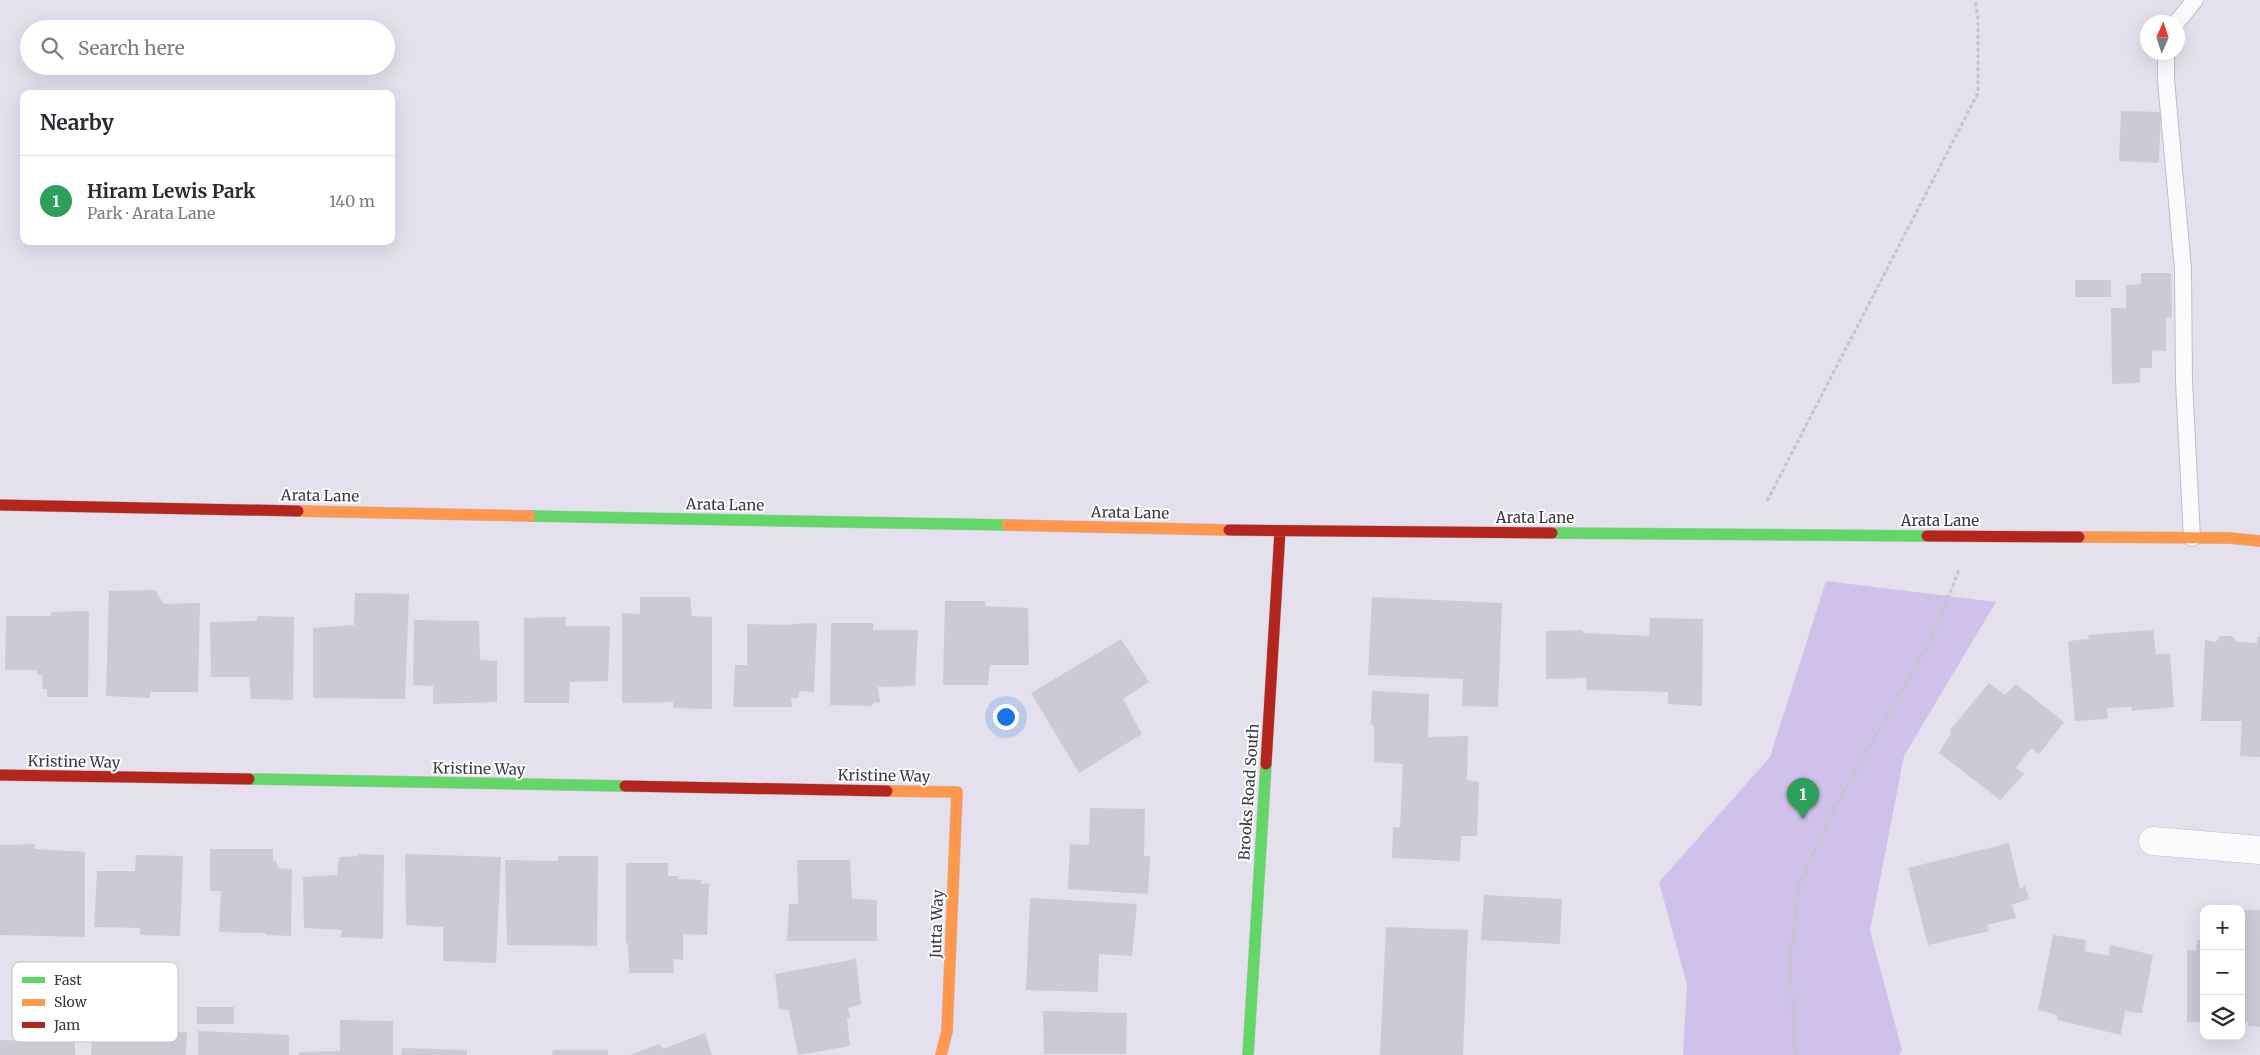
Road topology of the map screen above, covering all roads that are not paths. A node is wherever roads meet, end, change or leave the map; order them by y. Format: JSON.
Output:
{"nodes":[{"id":1,"x":2195,"y":0,"type":"edge"},
{"id":2,"x":2183,"y":15,"type":"edge"},
{"id":3,"x":2166,"y":60,"type":"edge"},
{"id":4,"x":0,"y":505,"type":"edge"},
{"id":5,"x":1280,"y":531,"type":"junction"},
{"id":6,"x":2192,"y":538,"type":"junction"},
{"id":7,"x":2260,"y":541,"type":"edge"},
{"id":8,"x":0,"y":775,"type":"edge"},
{"id":9,"x":957,"y":792,"type":"joint"},
{"id":10,"x":2153,"y":841,"type":"dead end"},
{"id":11,"x":2260,"y":850,"type":"edge"},
{"id":12,"x":941,"y":1055,"type":"edge"},
{"id":13,"x":1248,"y":1055,"type":"edge"}],
"edges":[{"from":1,"to":2,"type":"lane"},
{"from":3,"to":6,"type":"lane"},
{"from":4,"to":5,"type":"street","name":"Arata Lane"},
{"from":5,"to":6,"type":"street","name":"Arata Lane"},
{"from":5,"to":13,"type":"street","name":"Brooks Road South"},
{"from":6,"to":7,"type":"street","name":"Arata Lane"},
{"from":8,"to":9,"type":"street","name":"Kristine Way"},
{"from":9,"to":12,"type":"street","name":"Jutta Way"},
{"from":10,"to":11,"type":"street"}]}
